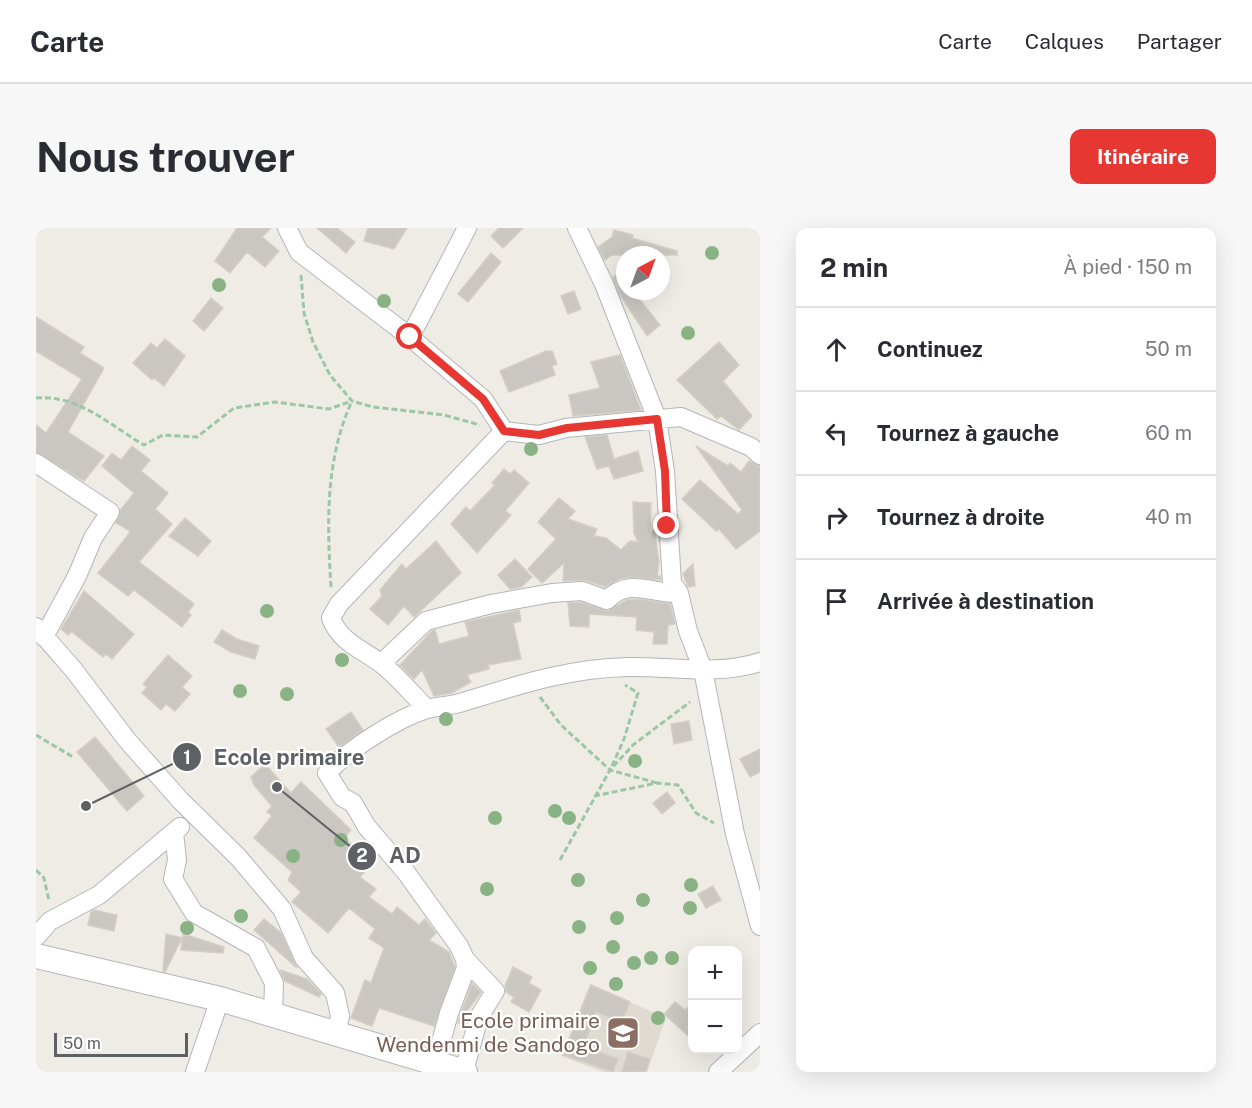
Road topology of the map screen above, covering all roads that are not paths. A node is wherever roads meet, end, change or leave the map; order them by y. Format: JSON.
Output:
{"nodes":[{"id":1,"x":287,"y":228,"type":"edge"},
{"id":2,"x":467,"y":228,"type":"edge"},
{"id":3,"x":581,"y":230,"type":"edge"},
{"id":4,"x":410,"y":337,"type":"junction"},
{"id":5,"x":657,"y":419,"type":"junction"},
{"id":6,"x":504,"y":431,"type":"junction"},
{"id":7,"x":757,"y":445,"type":"edge"},
{"id":8,"x":36,"y":463,"type":"edge"},
{"id":9,"x":679,"y":593,"type":"junction"},
{"id":10,"x":40,"y":632,"type":"edge"},
{"id":11,"x":760,"y":662,"type":"edge"},
{"id":12,"x":383,"y":665,"type":"junction"},
{"id":13,"x":705,"y":679,"type":"junction"},
{"id":14,"x":427,"y":710,"type":"junction"},
{"id":15,"x":194,"y":814,"type":"junction"},
{"id":16,"x":174,"y":832,"type":"junction"},
{"id":17,"x":760,"y":926,"type":"edge"},
{"id":18,"x":36,"y":937,"type":"edge"},
{"id":19,"x":36,"y":956,"type":"edge"},
{"id":20,"x":465,"y":959,"type":"junction"},
{"id":21,"x":220,"y":999,"type":"junction"},
{"id":22,"x":273,"y":1014,"type":"junction"},
{"id":23,"x":760,"y":1033,"type":"edge"},
{"id":24,"x":336,"y":1034,"type":"junction"},
{"id":25,"x":435,"y":1064,"type":"junction"},
{"id":26,"x":195,"y":1072,"type":"edge"},
{"id":27,"x":465,"y":1072,"type":"edge"},
{"id":28,"x":718,"y":1072,"type":"edge"}],
"edges":[{"from":1,"to":4,"type":"street"},
{"from":2,"to":4,"type":"street"},
{"from":3,"to":5,"type":"street"},
{"from":4,"to":6,"type":"street"},
{"from":5,"to":6,"type":"street"},
{"from":5,"to":7,"type":"street"},
{"from":5,"to":9,"type":"street"},
{"from":6,"to":12,"type":"street"},
{"from":8,"to":10,"type":"street"},
{"from":9,"to":12,"type":"street"},
{"from":9,"to":13,"type":"street"},
{"from":10,"to":15,"type":"street"},
{"from":11,"to":13,"type":"street"},
{"from":12,"to":14,"type":"street"},
{"from":13,"to":14,"type":"street"},
{"from":13,"to":17,"type":"street"},
{"from":14,"to":20,"type":"street"},
{"from":15,"to":16,"type":"street"},
{"from":15,"to":24,"type":"street"},
{"from":16,"to":18,"type":"street"},
{"from":16,"to":22,"type":"street"},
{"from":19,"to":21,"type":"street"},
{"from":20,"to":25,"type":"street"},
{"from":20,"to":27,"type":"street"},
{"from":21,"to":22,"type":"street"},
{"from":21,"to":26,"type":"street"},
{"from":22,"to":24,"type":"street"},
{"from":23,"to":28,"type":"street"},
{"from":24,"to":25,"type":"street"},
{"from":25,"to":27,"type":"street"}]}
